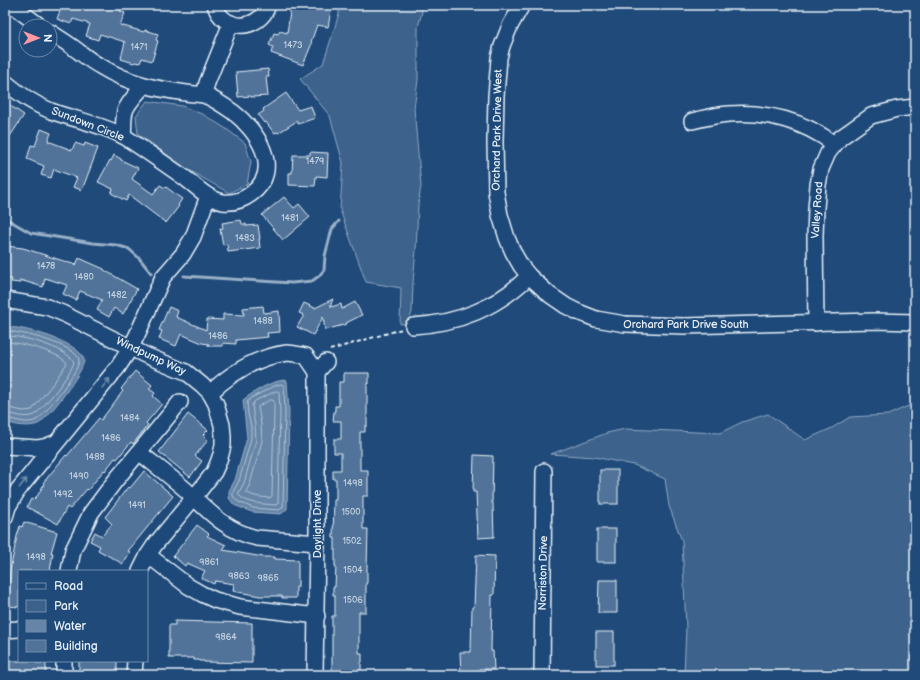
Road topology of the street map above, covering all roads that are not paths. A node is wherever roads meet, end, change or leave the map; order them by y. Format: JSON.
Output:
{"nodes":[{"id":1,"x":9,"y":5,"type":"edge"},
{"id":2,"x":215,"y":5,"type":"edge"},
{"id":3,"x":268,"y":5,"type":"edge"},
{"id":4,"x":522,"y":5,"type":"edge"},
{"id":5,"x":29,"y":18,"type":"edge"},
{"id":6,"x":231,"y":23,"type":"junction"},
{"id":7,"x":58,"y":37,"type":"edge"},
{"id":8,"x":5,"y":82,"type":"edge"},
{"id":9,"x":144,"y":85,"type":"junction"},
{"id":10,"x":204,"y":95,"type":"junction"},
{"id":11,"x":915,"y":107,"type":"edge"},
{"id":12,"x":692,"y":121,"type":"dead end"},
{"id":13,"x":123,"y":136,"type":"junction"},
{"id":14,"x":834,"y":144,"type":"junction"},
{"id":15,"x":208,"y":196,"type":"junction"},
{"id":16,"x":529,"y":276,"type":"junction"},
{"id":17,"x":5,"y":300,"type":"edge"},
{"id":18,"x":915,"y":322,"type":"edge"},
{"id":19,"x":816,"y":323,"type":"junction"},
{"id":20,"x":413,"y":326,"type":"road end"},
{"id":21,"x":131,"y":347,"type":"junction"},
{"id":22,"x":210,"y":393,"type":"junction"},
{"id":23,"x":180,"y":402,"type":"dead end"},
{"id":24,"x":56,"y":443,"type":"junction"},
{"id":25,"x":5,"y":446,"type":"edge"},
{"id":26,"x":140,"y":453,"type":"junction"},
{"id":27,"x":544,"y":471,"type":"dead end"},
{"id":28,"x":194,"y":498,"type":"junction"},
{"id":29,"x":5,"y":517,"type":"edge"},
{"id":30,"x":318,"y":543,"type":"junction"},
{"id":31,"x":148,"y":555,"type":"junction"},
{"id":32,"x":68,"y":570,"type":"edge"},
{"id":33,"x":140,"y":570,"type":"edge"},
{"id":34,"x":317,"y":616,"type":"junction"},
{"id":35,"x":18,"y":629,"type":"edge"},
{"id":36,"x":5,"y":630,"type":"edge"},
{"id":37,"x":64,"y":662,"type":"edge"},
{"id":38,"x":135,"y":662,"type":"edge"},
{"id":39,"x":64,"y":675,"type":"edge"},
{"id":40,"x":134,"y":675,"type":"edge"},
{"id":41,"x":315,"y":675,"type":"edge"},
{"id":42,"x":542,"y":675,"type":"edge"}],
"edges":[{"from":1,"to":5,"type":"street"},
{"from":2,"to":6,"type":"street"},
{"from":3,"to":6,"type":"street"},
{"from":4,"to":16,"type":"street","name":"Orchard Park Drive West"},
{"from":6,"to":10,"type":"street"},
{"from":7,"to":9,"type":"street","name":"Sundown Circle"},
{"from":8,"to":13,"type":"street","name":"Sundown Circle"},
{"from":9,"to":10,"type":"street","name":"Sundown Circle"},
{"from":9,"to":13,"type":"street"},
{"from":10,"to":15,"type":"street","name":"Sundown Circle"},
{"from":11,"to":14,"type":"street","name":"Valley Road"},
{"from":12,"to":14,"type":"street"},
{"from":13,"to":15,"type":"street","name":"Sundown Circle"},
{"from":14,"to":19,"type":"street","name":"Valley Road"},
{"from":15,"to":21,"type":"street"},
{"from":16,"to":19,"type":"street","name":"Orchard Park Drive South"},
{"from":16,"to":20,"type":"street"},
{"from":17,"to":21,"type":"street","name":"Windpump Way"},
{"from":18,"to":19,"type":"street","name":"Orchard Park Drive South"},
{"from":21,"to":22,"type":"street","name":"Windpump Way"},
{"from":24,"to":21,"type":"street","one_way":true},
{"from":22,"to":28,"type":"street","name":"Windpump Way"},
{"from":22,"to":30,"type":"street","name":"Daylight Drive"},
{"from":23,"to":26,"type":"street"},
{"from":24,"to":25,"type":"street"},
{"from":29,"to":24,"type":"street","one_way":true},
{"from":26,"to":28,"type":"street"},
{"from":26,"to":32,"type":"street"},
{"from":27,"to":42,"type":"street","name":"Norriston Drive"},
{"from":28,"to":30,"type":"street"},
{"from":28,"to":31,"type":"street","name":"Windpump Way"},
{"from":30,"to":34,"type":"street","name":"Daylight Drive"},
{"from":31,"to":33,"type":"street","name":"Windpump Way"},
{"from":31,"to":34,"type":"street"},
{"from":34,"to":41,"type":"street","name":"Daylight Drive"},
{"from":35,"to":36,"type":"street"},
{"from":37,"to":39,"type":"street"},
{"from":38,"to":40,"type":"street"}]}
